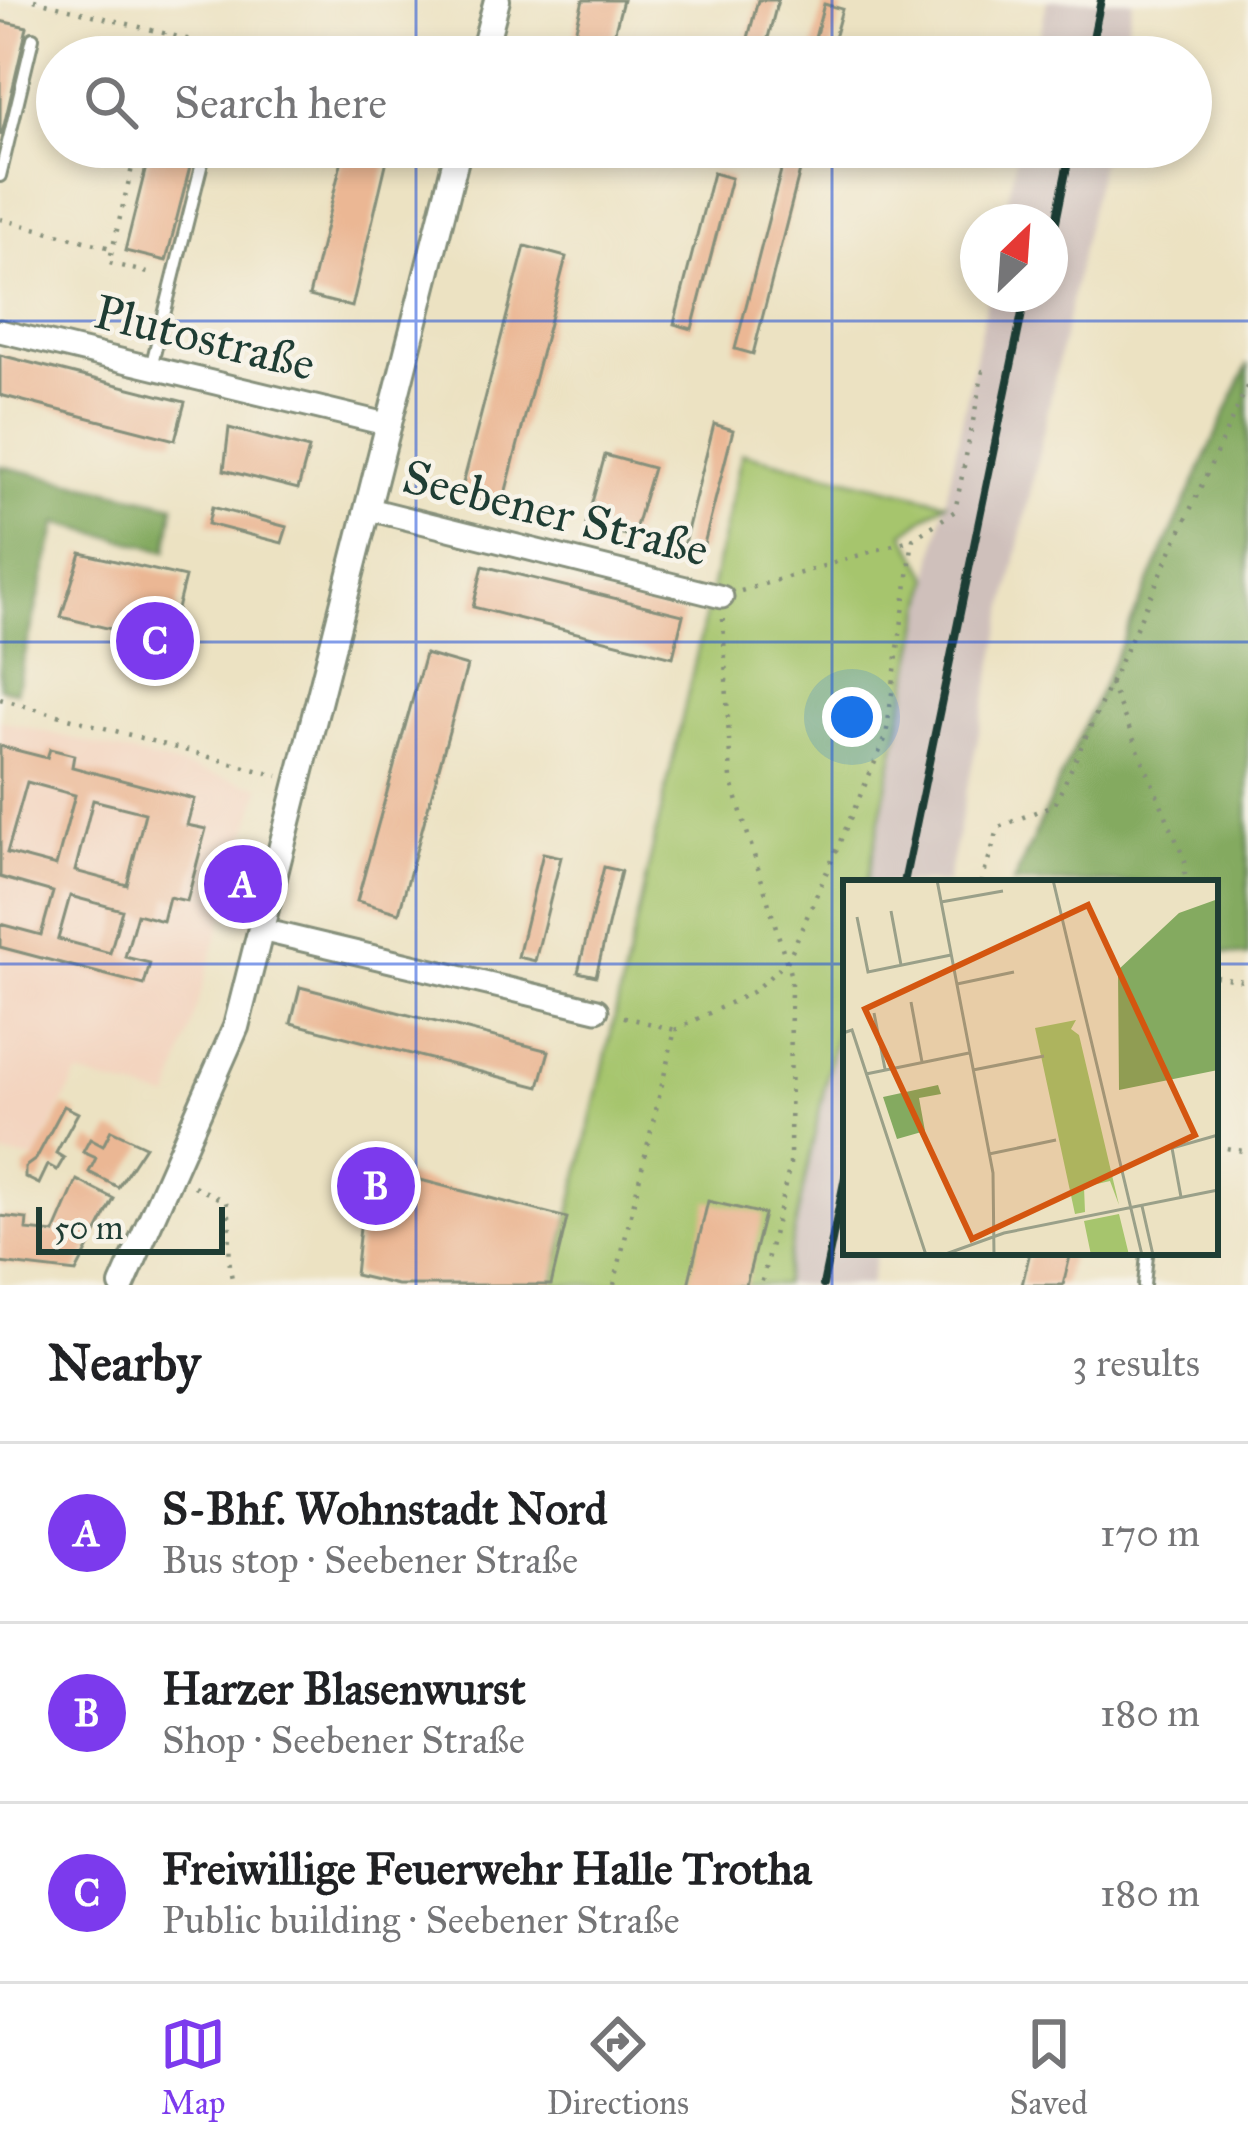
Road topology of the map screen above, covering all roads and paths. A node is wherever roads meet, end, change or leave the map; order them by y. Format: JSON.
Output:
{"nodes":[{"id":1,"x":34,"y":0,"type":"edge"},
{"id":2,"x":497,"y":0,"type":"edge"},
{"id":3,"x":165,"y":33,"type":"junction"},
{"id":4,"x":164,"y":36,"type":"edge"},
{"id":5,"x":176,"y":36,"type":"edge"},
{"id":6,"x":488,"y":36,"type":"edge"},
{"id":7,"x":33,"y":38,"type":"dead end"},
{"id":8,"x":132,"y":168,"type":"edge"},
{"id":9,"x":201,"y":168,"type":"edge"},
{"id":10,"x":454,"y":168,"type":"edge"},
{"id":11,"x":0,"y":176,"type":"edge"},
{"id":12,"x":0,"y":219,"type":"edge"},
{"id":13,"x":113,"y":248,"type":"junction"},
{"id":14,"x":173,"y":278,"type":"junction"},
{"id":15,"x":0,"y":331,"type":"edge"},
{"id":16,"x":151,"y":367,"type":"junction"},
{"id":17,"x":989,"y":371,"type":"dead end"},
{"id":18,"x":1248,"y":384,"type":"edge"},
{"id":19,"x":390,"y":424,"type":"junction"},
{"id":20,"x":369,"y":509,"type":"junction"},
{"id":21,"x":913,"y":539,"type":"junction"},
{"id":22,"x":722,"y":597,"type":"junction"},
{"id":23,"x":1110,"y":683,"type":"junction"},
{"id":24,"x":0,"y":699,"type":"edge"},
{"id":25,"x":298,"y":781,"type":"junction"},
{"id":26,"x":982,"y":880,"type":"edge"},
{"id":27,"x":1185,"y":880,"type":"edge"},
{"id":28,"x":261,"y":930,"type":"junction"},
{"id":29,"x":787,"y":962,"type":"junction"},
{"id":30,"x":1218,"y":977,"type":"edge"},
{"id":31,"x":1248,"y":982,"type":"edge"},
{"id":32,"x":597,"y":1010,"type":"joint"},
{"id":33,"x":675,"y":1030,"type":"junction"},
{"id":34,"x":1218,"y":1147,"type":"edge"},
{"id":35,"x":1248,"y":1152,"type":"edge"},
{"id":36,"x":172,"y":1178,"type":"junction"},
{"id":37,"x":1147,"y":1255,"type":"edge"},
{"id":38,"x":122,"y":1285,"type":"edge"},
{"id":39,"x":234,"y":1285,"type":"edge"},
{"id":40,"x":614,"y":1285,"type":"edge"},
{"id":41,"x":761,"y":1285,"type":"edge"},
{"id":42,"x":1144,"y":1285,"type":"edge"}],
"edges":[{"from":1,"to":3,"type":"path"},
{"from":2,"to":6,"type":"street"},
{"from":3,"to":4,"type":"path"},
{"from":3,"to":5,"type":"path"},
{"from":7,"to":11,"type":"lane"},
{"from":8,"to":13,"type":"path"},
{"from":9,"to":14,"type":"lane"},
{"from":10,"to":19,"type":"street","name":"Seebener Straße"},
{"from":12,"to":13,"type":"path"},
{"from":13,"to":14,"type":"path"},
{"from":14,"to":16,"type":"lane"},
{"from":15,"to":16,"type":"street","name":"Plutostraße"},
{"from":16,"to":19,"type":"street","name":"Plutostraße"},
{"from":17,"to":21,"type":"path"},
{"from":18,"to":23,"type":"path"},
{"from":19,"to":20,"type":"street","name":"Seebener Straße"},
{"from":20,"to":22,"type":"street","name":"Seebener Straße"},
{"from":20,"to":25,"type":"street","name":"Seebener Straße"},
{"from":21,"to":22,"type":"path"},
{"from":21,"to":29,"type":"path"},
{"from":22,"to":29,"type":"path"},
{"from":23,"to":26,"type":"path"},
{"from":23,"to":27,"type":"path"},
{"from":24,"to":25,"type":"path"},
{"from":25,"to":28,"type":"street","name":"Seebener Straße"},
{"from":28,"to":32,"type":"street"},
{"from":28,"to":36,"type":"street","name":"Seebener Straße"},
{"from":29,"to":33,"type":"path"},
{"from":29,"to":41,"type":"path"},
{"from":30,"to":31,"type":"path"},
{"from":32,"to":33,"type":"path"},
{"from":33,"to":40,"type":"path"},
{"from":34,"to":35,"type":"path"},
{"from":36,"to":38,"type":"street","name":"Seebener Straße"},
{"from":36,"to":39,"type":"path"},
{"from":37,"to":42,"type":"lane"}]}
